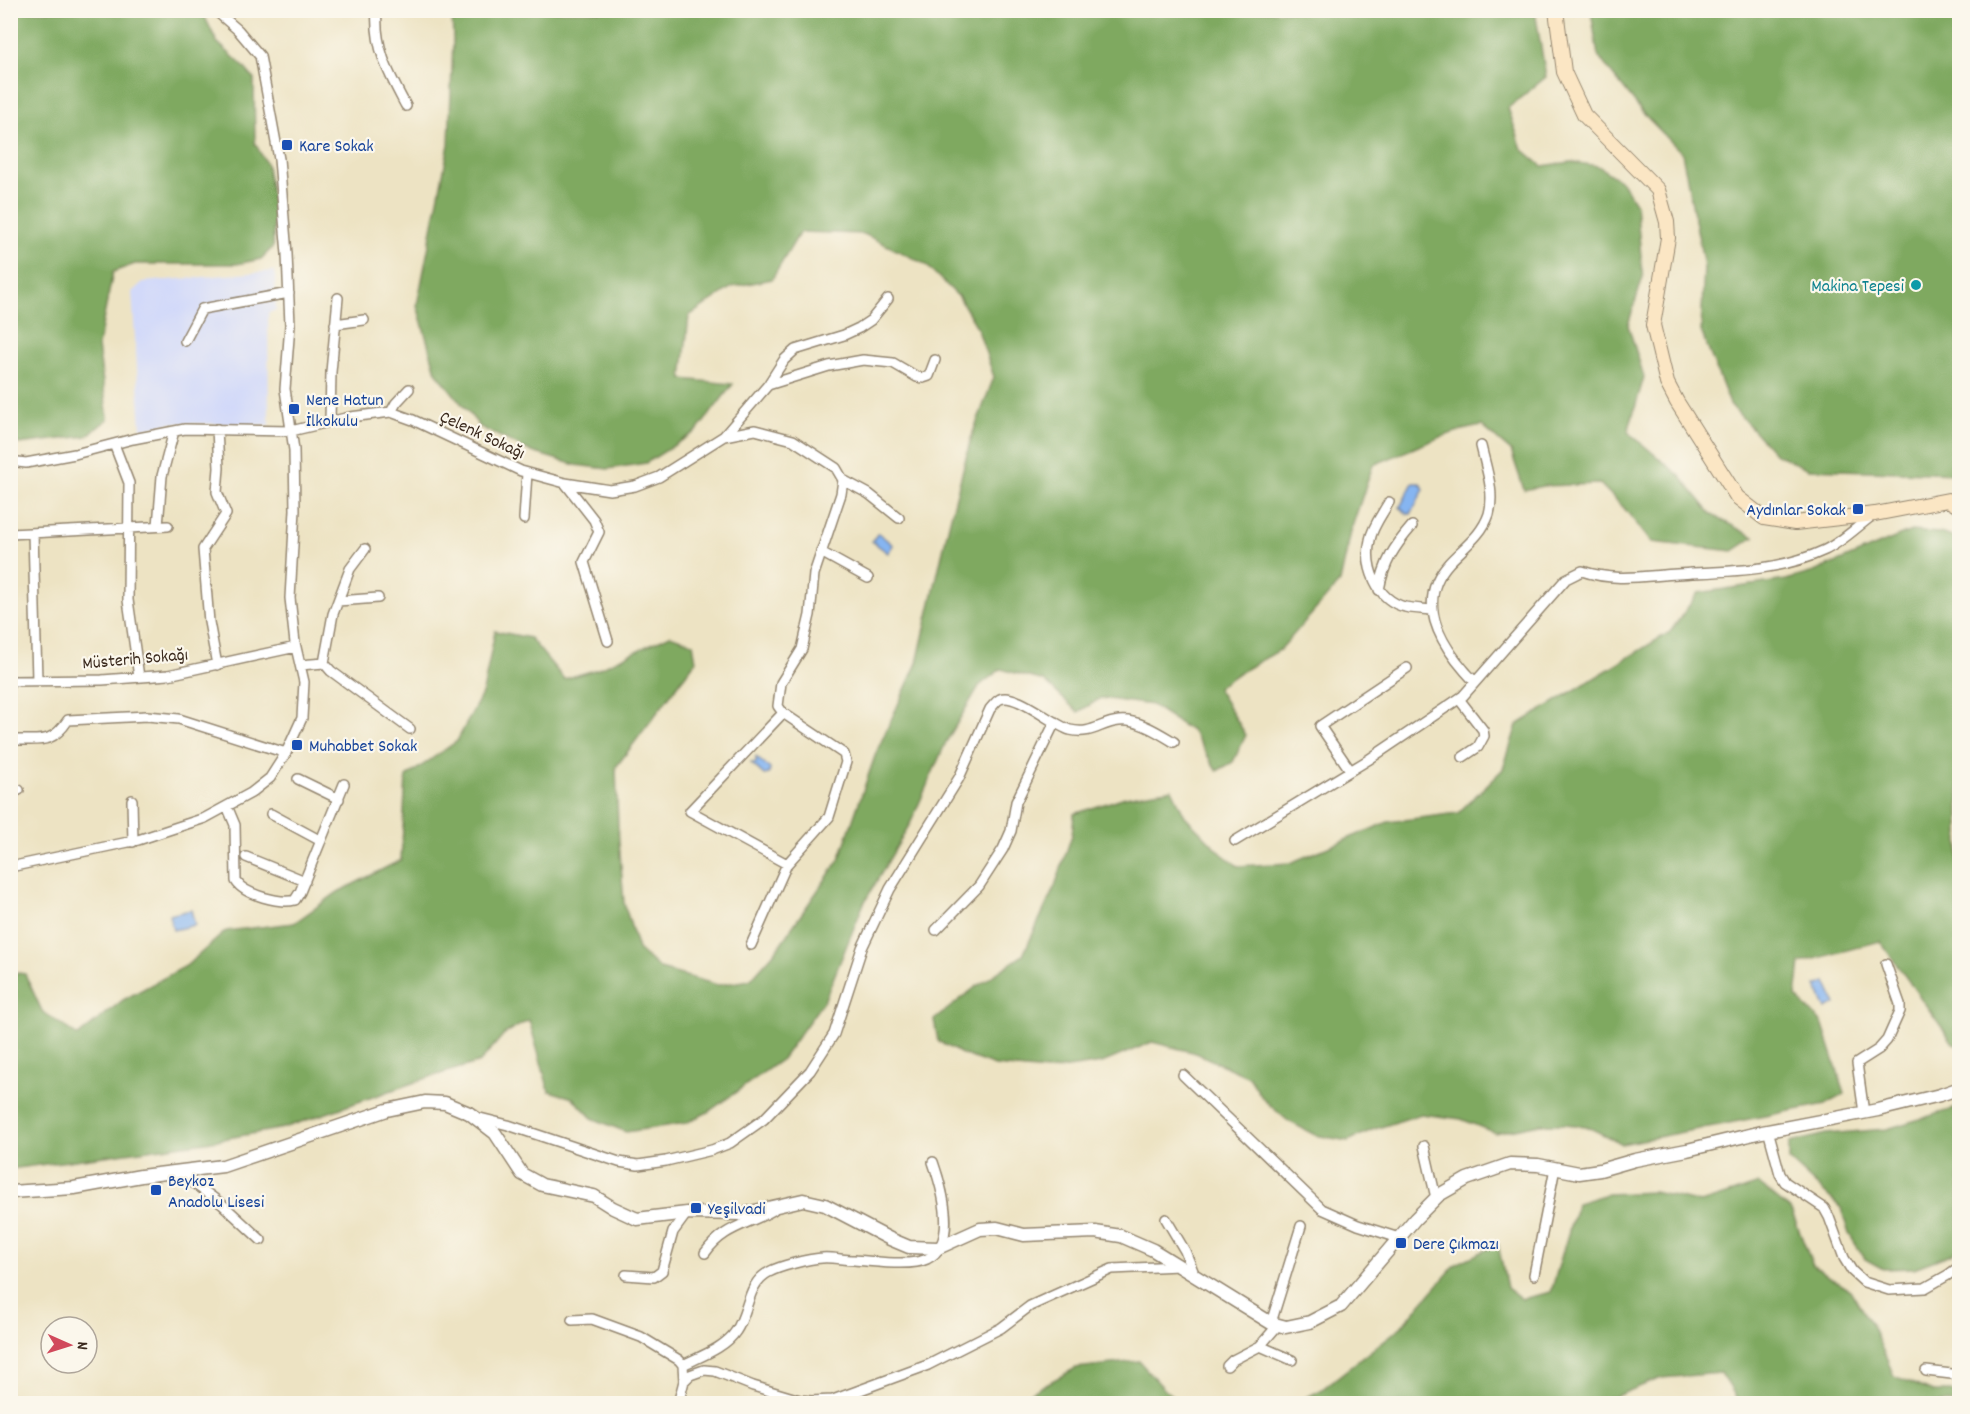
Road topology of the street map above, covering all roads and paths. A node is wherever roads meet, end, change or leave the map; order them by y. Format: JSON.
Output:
{"nodes":[{"id":1,"x":377,"y":10,"type":"edge"},
{"id":2,"x":1556,"y":10,"type":"edge"},
{"id":3,"x":221,"y":12,"type":"edge"},
{"id":4,"x":406,"y":106,"type":"dead end"},
{"id":5,"x":289,"y":293,"type":"junction"},
{"id":6,"x":338,"y":298,"type":"dead end"},
{"id":7,"x":888,"y":299,"type":"dead end"},
{"id":8,"x":364,"y":320,"type":"dead end"},
{"id":9,"x":335,"y":324,"type":"junction"},
{"id":10,"x":185,"y":341,"type":"dead end"},
{"id":11,"x":935,"y":360,"type":"dead end"},
{"id":12,"x":768,"y":385,"type":"junction"},
{"id":13,"x":409,"y":389,"type":"dead end"},
{"id":14,"x":391,"y":412,"type":"junction"},
{"id":15,"x":330,"y":421,"type":"junction"},
{"id":16,"x":217,"y":429,"type":"junction"},
{"id":17,"x":291,"y":430,"type":"junction"},
{"id":18,"x":174,"y":431,"type":"junction"},
{"id":19,"x":724,"y":436,"type":"junction"},
{"id":20,"x":114,"y":444,"type":"junction"},
{"id":21,"x":1481,"y":446,"type":"dead end"},
{"id":22,"x":10,"y":461,"type":"edge"},
{"id":23,"x":527,"y":473,"type":"junction"},
{"id":24,"x":843,"y":480,"type":"junction"},
{"id":25,"x":565,"y":483,"type":"junction"},
{"id":26,"x":1389,"y":502,"type":"dead end"},
{"id":27,"x":1959,"y":507,"type":"edge"},
{"id":28,"x":1875,"y":514,"type":"junction"},
{"id":29,"x":899,"y":518,"type":"dead end"},
{"id":30,"x":524,"y":519,"type":"dead end"},
{"id":31,"x":1412,"y":526,"type":"dead end"},
{"id":32,"x":128,"y":528,"type":"junction"},
{"id":33,"x":10,"y":534,"type":"edge"},
{"id":34,"x":33,"y":534,"type":"junction"},
{"id":35,"x":365,"y":549,"type":"dead end"},
{"id":36,"x":821,"y":552,"type":"junction"},
{"id":37,"x":868,"y":578,"type":"dead end"},
{"id":38,"x":1379,"y":590,"type":"junction"},
{"id":39,"x":378,"y":598,"type":"dead end"},
{"id":40,"x":338,"y":601,"type":"junction"},
{"id":41,"x":1433,"y":610,"type":"junction"},
{"id":42,"x":608,"y":641,"type":"dead end"},
{"id":43,"x":296,"y":647,"type":"junction"},
{"id":44,"x":324,"y":663,"type":"junction"},
{"id":45,"x":300,"y":664,"type":"junction"},
{"id":46,"x":217,"y":665,"type":"junction"},
{"id":47,"x":1407,"y":668,"type":"dead end"},
{"id":48,"x":139,"y":677,"type":"junction"},
{"id":49,"x":37,"y":680,"type":"junction"},
{"id":50,"x":10,"y":681,"type":"edge"},
{"id":51,"x":1475,"y":682,"type":"junction"},
{"id":52,"x":1459,"y":699,"type":"junction"},
{"id":53,"x":783,"y":713,"type":"junction"},
{"id":54,"x":1055,"y":722,"type":"junction"},
{"id":55,"x":410,"y":729,"type":"dead end"},
{"id":56,"x":10,"y":740,"type":"edge"},
{"id":57,"x":1174,"y":742,"type":"dead end"},
{"id":58,"x":286,"y":753,"type":"junction"},
{"id":59,"x":1462,"y":757,"type":"dead end"},
{"id":60,"x":1350,"y":770,"type":"junction"},
{"id":61,"x":298,"y":779,"type":"dead end"},
{"id":62,"x":344,"y":784,"type":"dead end"},
{"id":63,"x":339,"y":799,"type":"junction"},
{"id":64,"x":132,"y":800,"type":"dead end"},
{"id":65,"x":227,"y":806,"type":"junction"},
{"id":66,"x":271,"y":814,"type":"dead end"},
{"id":67,"x":321,"y":841,"type":"junction"},
{"id":68,"x":1235,"y":841,"type":"dead end"},
{"id":69,"x":133,"y":842,"type":"junction"},
{"id":70,"x":246,"y":857,"type":"dead end"},
{"id":71,"x":787,"y":864,"type":"junction"},
{"id":72,"x":10,"y":867,"type":"edge"},
{"id":73,"x":305,"y":881,"type":"junction"},
{"id":74,"x":936,"y":930,"type":"dead end"},
{"id":75,"x":751,"y":945,"type":"dead end"},
{"id":76,"x":1886,"y":964,"type":"dead end"},
{"id":77,"x":1184,"y":1075,"type":"dead end"},
{"id":78,"x":1959,"y":1088,"type":"edge"},
{"id":79,"x":1864,"y":1113,"type":"junction"},
{"id":80,"x":473,"y":1116,"type":"junction"},
{"id":81,"x":1768,"y":1130,"type":"junction"},
{"id":82,"x":1424,"y":1146,"type":"dead end"},
{"id":83,"x":933,"y":1162,"type":"dead end"},
{"id":84,"x":1555,"y":1168,"type":"junction"},
{"id":85,"x":177,"y":1172,"type":"junction"},
{"id":86,"x":10,"y":1192,"type":"edge"},
{"id":87,"x":1437,"y":1198,"type":"junction"},
{"id":88,"x":783,"y":1204,"type":"junction"},
{"id":89,"x":687,"y":1213,"type":"junction"},
{"id":90,"x":1166,"y":1219,"type":"dead end"},
{"id":91,"x":1301,"y":1226,"type":"dead end"},
{"id":92,"x":1399,"y":1238,"type":"junction"},
{"id":93,"x":261,"y":1240,"type":"dead end"},
{"id":94,"x":938,"y":1248,"type":"junction"},
{"id":95,"x":705,"y":1253,"type":"dead end"},
{"id":96,"x":1179,"y":1266,"type":"junction"},
{"id":97,"x":1959,"y":1266,"type":"edge"},
{"id":98,"x":626,"y":1275,"type":"dead end"},
{"id":99,"x":1534,"y":1275,"type":"dead end"},
{"id":100,"x":1195,"y":1276,"type":"junction"},
{"id":101,"x":572,"y":1320,"type":"dead end"},
{"id":102,"x":1275,"y":1324,"type":"junction"},
{"id":103,"x":1260,"y":1346,"type":"junction"},
{"id":104,"x":1292,"y":1360,"type":"dead end"},
{"id":105,"x":683,"y":1365,"type":"junction"},
{"id":106,"x":1227,"y":1366,"type":"dead end"},
{"id":107,"x":1926,"y":1371,"type":"dead end"},
{"id":108,"x":1959,"y":1375,"type":"edge"},
{"id":109,"x":684,"y":1381,"type":"junction"},
{"id":110,"x":678,"y":1404,"type":"edge"}],
"edges":[{"from":1,"to":4,"type":"street"},
{"from":2,"to":28,"type":"main road"},
{"from":3,"to":5,"type":"street"},
{"from":5,"to":10,"type":"street"},
{"from":5,"to":17,"type":"street"},
{"from":6,"to":9,"type":"street"},
{"from":7,"to":12,"type":"street","name":"Çelenk Sokağı"},
{"from":8,"to":9,"type":"street"},
{"from":9,"to":15,"type":"street"},
{"from":11,"to":12,"type":"street"},
{"from":12,"to":19,"type":"street","name":"Çelenk Sokağı"},
{"from":13,"to":14,"type":"street"},
{"from":14,"to":15,"type":"street","name":"Çelenk Sokağı"},
{"from":14,"to":23,"type":"street","name":"Çelenk Sokağı"},
{"from":15,"to":17,"type":"street","name":"Çelenk Sokağı"},
{"from":16,"to":17,"type":"street","name":"Çelenk Sokağı"},
{"from":16,"to":18,"type":"street","name":"Çelenk Sokağı"},
{"from":16,"to":46,"type":"street"},
{"from":17,"to":43,"type":"street"},
{"from":18,"to":20,"type":"street","name":"Çelenk Sokağı"},
{"from":18,"to":32,"type":"street"},
{"from":19,"to":24,"type":"street","name":"Çelenk Sokağı"},
{"from":19,"to":25,"type":"street","name":"Çelenk Sokağı"},
{"from":20,"to":22,"type":"street","name":"Çelenk Sokağı"},
{"from":20,"to":32,"type":"street"},
{"from":21,"to":41,"type":"street"},
{"from":23,"to":25,"type":"street","name":"Çelenk Sokağı"},
{"from":23,"to":30,"type":"street"},
{"from":24,"to":29,"type":"street","name":"Çelenk Sokağı"},
{"from":24,"to":36,"type":"street"},
{"from":25,"to":42,"type":"street"},
{"from":26,"to":38,"type":"street"},
{"from":27,"to":28,"type":"main road"},
{"from":28,"to":51,"type":"street"},
{"from":31,"to":38,"type":"street"},
{"from":32,"to":34,"type":"street"},
{"from":32,"to":48,"type":"street"},
{"from":33,"to":34,"type":"street"},
{"from":34,"to":49,"type":"street"},
{"from":35,"to":40,"type":"street"},
{"from":36,"to":37,"type":"street"},
{"from":36,"to":53,"type":"street"},
{"from":38,"to":41,"type":"street"},
{"from":39,"to":40,"type":"street"},
{"from":40,"to":44,"type":"street"},
{"from":41,"to":51,"type":"street"},
{"from":43,"to":45,"type":"street"},
{"from":43,"to":46,"type":"street","name":"Müsterih Sokağı"},
{"from":44,"to":45,"type":"street"},
{"from":44,"to":55,"type":"street"},
{"from":45,"to":58,"type":"street"},
{"from":46,"to":48,"type":"street","name":"Müsterih Sokağı"},
{"from":47,"to":60,"type":"street"},
{"from":48,"to":49,"type":"street","name":"Müsterih Sokağı"},
{"from":49,"to":50,"type":"street","name":"Müsterih Sokağı"},
{"from":51,"to":52,"type":"street"},
{"from":52,"to":59,"type":"street"},
{"from":52,"to":60,"type":"street"},
{"from":53,"to":71,"type":"street"},
{"from":53,"to":71,"type":"street"},
{"from":54,"to":57,"type":"street"},
{"from":54,"to":74,"type":"street"},
{"from":54,"to":80,"type":"street"},
{"from":56,"to":58,"type":"street"},
{"from":58,"to":65,"type":"street"},
{"from":60,"to":68,"type":"street"},
{"from":61,"to":63,"type":"street"},
{"from":62,"to":63,"type":"street"},
{"from":63,"to":67,"type":"street"},
{"from":64,"to":69,"type":"street"},
{"from":65,"to":69,"type":"street"},
{"from":65,"to":73,"type":"street"},
{"from":66,"to":67,"type":"street"},
{"from":67,"to":73,"type":"street"},
{"from":69,"to":72,"type":"street"},
{"from":70,"to":73,"type":"street"},
{"from":71,"to":75,"type":"street"},
{"from":76,"to":79,"type":"street"},
{"from":77,"to":92,"type":"street"},
{"from":78,"to":79,"type":"street"},
{"from":79,"to":81,"type":"street"},
{"from":80,"to":85,"type":"street"},
{"from":80,"to":89,"type":"street"},
{"from":81,"to":84,"type":"street"},
{"from":81,"to":97,"type":"street"},
{"from":82,"to":87,"type":"street"},
{"from":83,"to":94,"type":"street"},
{"from":84,"to":87,"type":"street"},
{"from":84,"to":99,"type":"street"},
{"from":85,"to":86,"type":"street"},
{"from":85,"to":93,"type":"street"},
{"from":87,"to":92,"type":"street"},
{"from":88,"to":89,"type":"street"},
{"from":88,"to":94,"type":"street"},
{"from":88,"to":95,"type":"street"},
{"from":89,"to":98,"type":"street"},
{"from":90,"to":100,"type":"street"},
{"from":91,"to":102,"type":"street"},
{"from":92,"to":102,"type":"street"},
{"from":94,"to":96,"type":"street"},
{"from":94,"to":105,"type":"street"},
{"from":96,"to":100,"type":"street"},
{"from":96,"to":109,"type":"street"},
{"from":100,"to":102,"type":"street"},
{"from":101,"to":105,"type":"street"},
{"from":102,"to":103,"type":"street"},
{"from":103,"to":104,"type":"street"},
{"from":103,"to":106,"type":"street"},
{"from":105,"to":109,"type":"street"},
{"from":107,"to":108,"type":"street"},
{"from":109,"to":110,"type":"street"}]}
